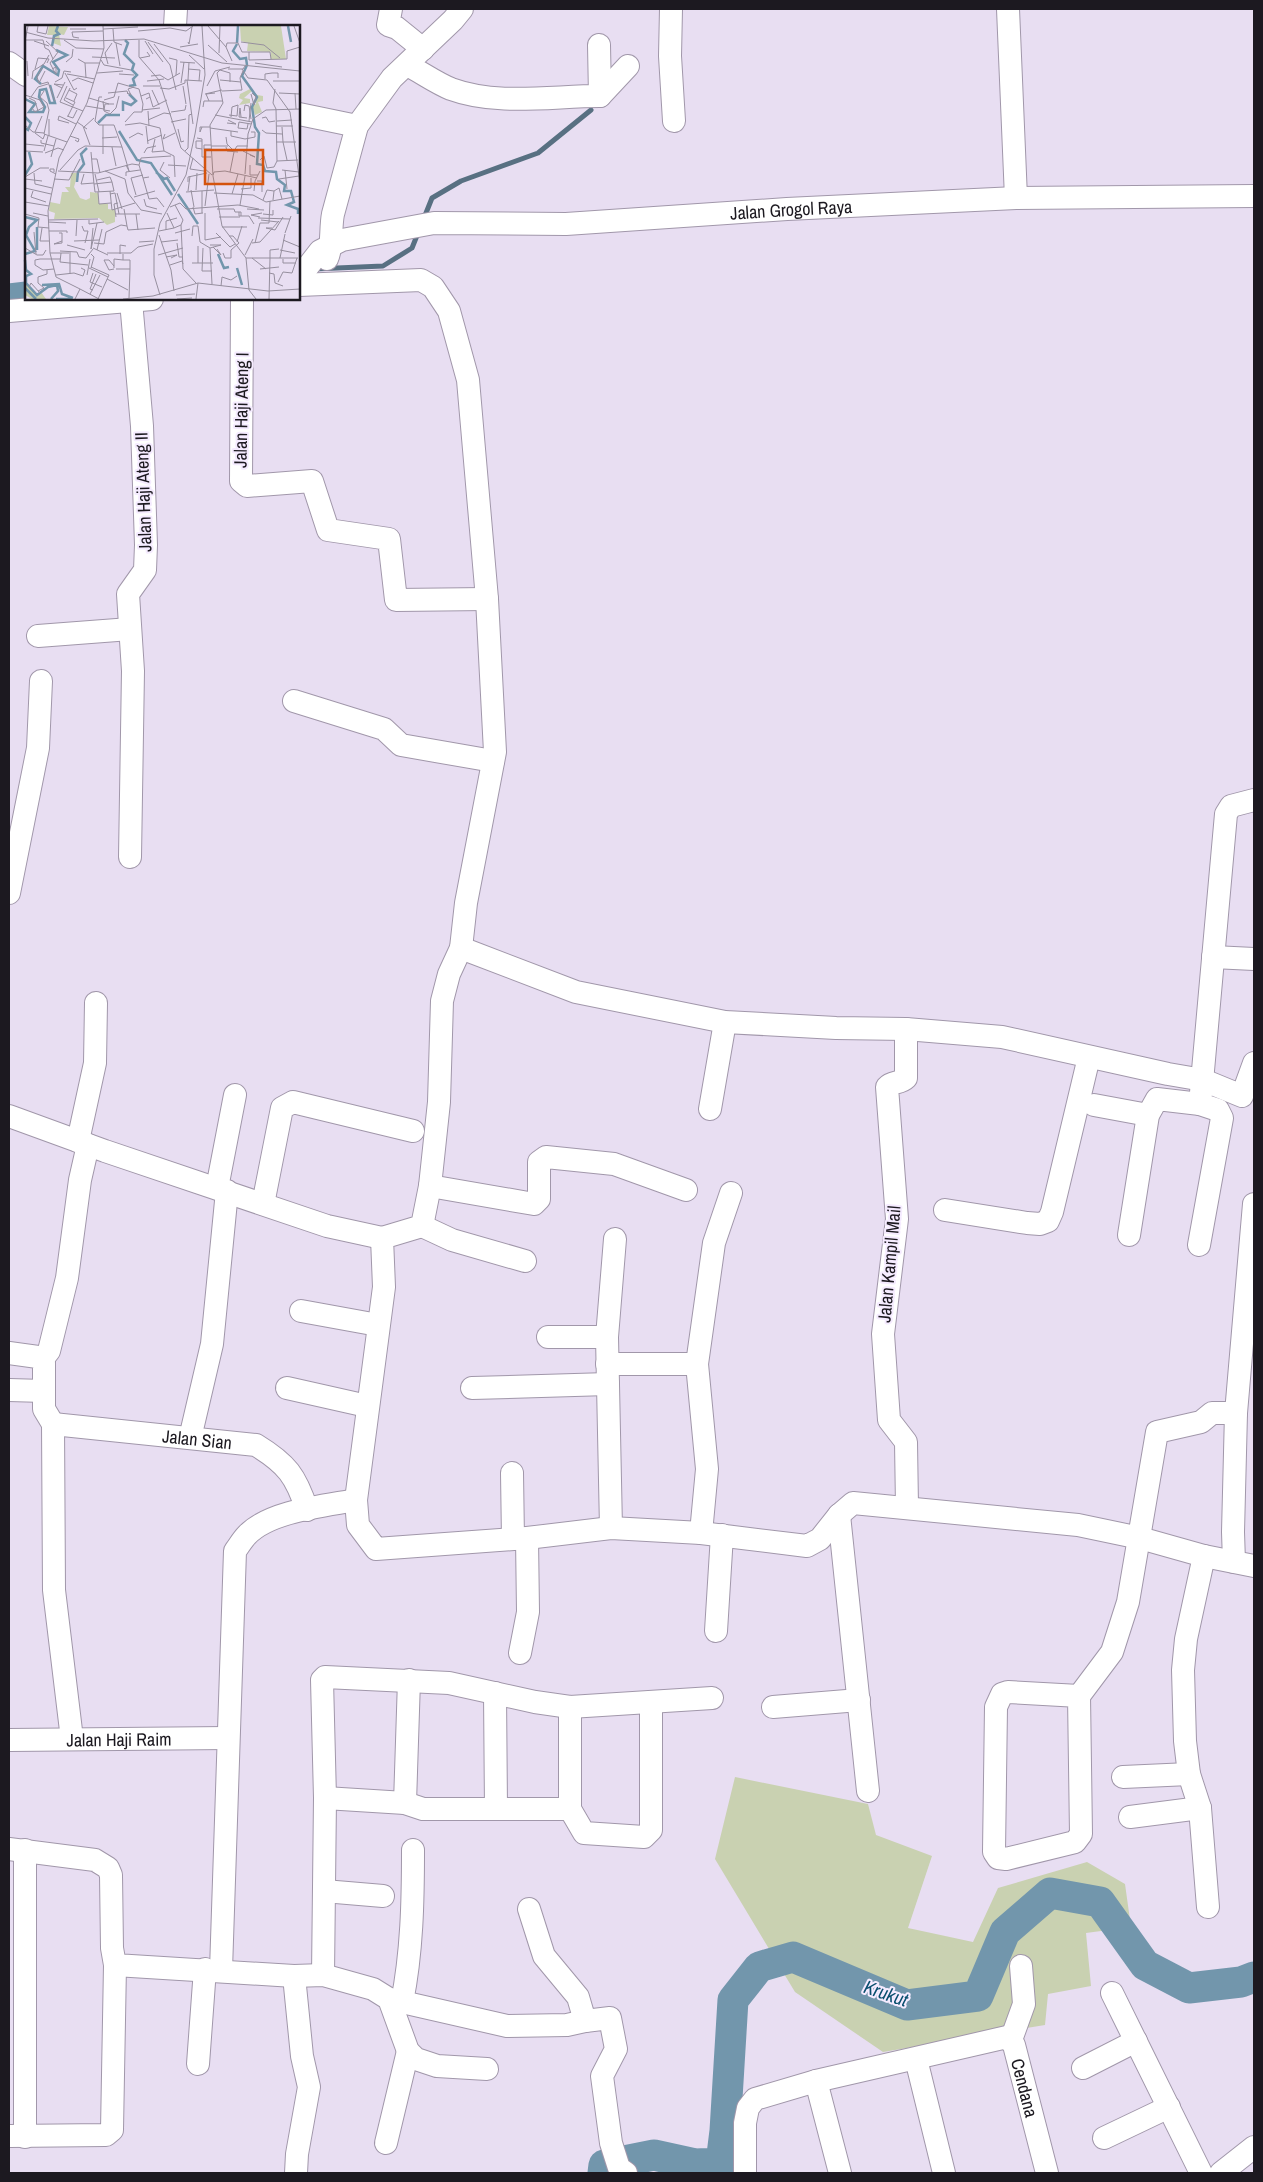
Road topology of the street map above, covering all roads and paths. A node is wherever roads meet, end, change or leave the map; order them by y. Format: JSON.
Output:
{"nodes":[{"id":1,"x":176,"y":9,"type":"edge"},
{"id":2,"x":391,"y":9,"type":"edge"},
{"id":3,"x":462,"y":9,"type":"edge"},
{"id":4,"x":1008,"y":9,"type":"edge"},
{"id":5,"x":175,"y":25,"type":"edge"},
{"id":6,"x":670,"y":26,"type":"edge"},
{"id":7,"x":599,"y":45,"type":"dead end"},
{"id":8,"x":423,"y":49,"type":"junction"},
{"id":9,"x":9,"y":63,"type":"edge"},
{"id":10,"x":407,"y":64,"type":"junction"},
{"id":11,"x":628,"y":66,"type":"dead end"},
{"id":12,"x":25,"y":75,"type":"edge"},
{"id":13,"x":600,"y":96,"type":"junction"},
{"id":14,"x":300,"y":114,"type":"edge"},
{"id":15,"x":674,"y":121,"type":"dead end"},
{"id":16,"x":357,"y":126,"type":"junction"},
{"id":17,"x":1254,"y":196,"type":"edge"},
{"id":18,"x":1016,"y":198,"type":"junction"},
{"id":19,"x":313,"y":269,"type":"edge"},
{"id":20,"x":142,"y":300,"type":"edge"},
{"id":21,"x":242,"y":300,"type":"edge"},
{"id":22,"x":9,"y":311,"type":"edge"},
{"id":23,"x":487,"y":599,"type":"junction"},
{"id":24,"x":130,"y":629,"type":"junction"},
{"id":25,"x":38,"y":636,"type":"dead end"},
{"id":26,"x":41,"y":681,"type":"dead end"},
{"id":27,"x":294,"y":700,"type":"dead end"},
{"id":28,"x":493,"y":761,"type":"junction"},
{"id":29,"x":1254,"y":800,"type":"edge"},
{"id":30,"x":130,"y":857,"type":"dead end"},
{"id":31,"x":9,"y":893,"type":"edge"},
{"id":32,"x":461,"y":948,"type":"junction"},
{"id":33,"x":1213,"y":956,"type":"junction"},
{"id":34,"x":1254,"y":958,"type":"edge"},
{"id":35,"x":96,"y":1003,"type":"dead end"},
{"id":36,"x":725,"y":1022,"type":"junction"},
{"id":37,"x":906,"y":1029,"type":"junction"},
{"id":38,"x":1089,"y":1057,"type":"junction"},
{"id":39,"x":1254,"y":1063,"type":"edge"},
{"id":40,"x":1204,"y":1080,"type":"junction"},
{"id":41,"x":235,"y":1095,"type":"dead end"},
{"id":42,"x":1248,"y":1099,"type":"edge"},
{"id":43,"x":1094,"y":1104,"type":"dead end"},
{"id":44,"x":1200,"y":1104,"type":"junction"},
{"id":45,"x":710,"y":1109,"type":"dead end"},
{"id":46,"x":1148,"y":1115,"type":"junction"},
{"id":47,"x":9,"y":1116,"type":"edge"},
{"id":48,"x":413,"y":1131,"type":"dead end"},
{"id":49,"x":83,"y":1143,"type":"junction"},
{"id":50,"x":430,"y":1186,"type":"junction"},
{"id":51,"x":222,"y":1190,"type":"junction"},
{"id":52,"x":686,"y":1190,"type":"dead end"},
{"id":53,"x":731,"y":1193,"type":"dead end"},
{"id":54,"x":263,"y":1204,"type":"junction"},
{"id":55,"x":1254,"y":1204,"type":"edge"},
{"id":56,"x":945,"y":1210,"type":"dead end"},
{"id":57,"x":422,"y":1226,"type":"junction"},
{"id":58,"x":1130,"y":1235,"type":"dead end"},
{"id":59,"x":382,"y":1238,"type":"junction"},
{"id":60,"x":615,"y":1239,"type":"dead end"},
{"id":61,"x":1199,"y":1245,"type":"dead end"},
{"id":62,"x":525,"y":1261,"type":"dead end"},
{"id":63,"x":302,"y":1311,"type":"dead end"},
{"id":64,"x":378,"y":1325,"type":"junction"},
{"id":65,"x":607,"y":1337,"type":"junction"},
{"id":66,"x":548,"y":1338,"type":"dead end"},
{"id":67,"x":9,"y":1353,"type":"edge"},
{"id":68,"x":42,"y":1360,"type":"junction"},
{"id":69,"x":697,"y":1364,"type":"junction"},
{"id":70,"x":608,"y":1374,"type":"junction"},
{"id":71,"x":287,"y":1388,"type":"dead end"},
{"id":72,"x":472,"y":1388,"type":"dead end"},
{"id":73,"x":9,"y":1390,"type":"edge"},
{"id":74,"x":44,"y":1391,"type":"junction"},
{"id":75,"x":367,"y":1406,"type":"junction"},
{"id":76,"x":1236,"y":1414,"type":"junction"},
{"id":77,"x":53,"y":1424,"type":"junction"},
{"id":78,"x":190,"y":1438,"type":"junction"},
{"id":79,"x":512,"y":1473,"type":"dead end"},
{"id":80,"x":356,"y":1500,"type":"junction"},
{"id":81,"x":907,"y":1507,"type":"junction"},
{"id":82,"x":307,"y":1510,"type":"junction"},
{"id":83,"x":839,"y":1514,"type":"junction"},
{"id":84,"x":611,"y":1528,"type":"junction"},
{"id":85,"x":711,"y":1534,"type":"junction"},
{"id":86,"x":1140,"y":1538,"type":"junction"},
{"id":87,"x":520,"y":1539,"type":"junction"},
{"id":88,"x":1204,"y":1556,"type":"junction"},
{"id":89,"x":1244,"y":1564,"type":"edge"},
{"id":90,"x":716,"y":1631,"type":"dead end"},
{"id":91,"x":520,"y":1653,"type":"dead end"},
{"id":92,"x":409,"y":1680,"type":"junction"},
{"id":93,"x":495,"y":1693,"type":"junction"},
{"id":94,"x":1079,"y":1696,"type":"junction"},
{"id":95,"x":712,"y":1698,"type":"dead end"},
{"id":96,"x":859,"y":1700,"type":"junction"},
{"id":97,"x":651,"y":1702,"type":"junction"},
{"id":98,"x":570,"y":1707,"type":"junction"},
{"id":99,"x":773,"y":1707,"type":"dead end"},
{"id":100,"x":228,"y":1738,"type":"junction"},
{"id":101,"x":72,"y":1739,"type":"junction"},
{"id":102,"x":9,"y":1740,"type":"edge"},
{"id":103,"x":1189,"y":1774,"type":"junction"},
{"id":104,"x":1123,"y":1777,"type":"dead end"},
{"id":105,"x":868,"y":1791,"type":"dead end"},
{"id":106,"x":325,"y":1798,"type":"junction"},
{"id":107,"x":405,"y":1803,"type":"junction"},
{"id":108,"x":1200,"y":1808,"type":"junction"},
{"id":109,"x":496,"y":1809,"type":"junction"},
{"id":110,"x":570,"y":1809,"type":"junction"},
{"id":111,"x":1130,"y":1817,"type":"dead end"},
{"id":112,"x":17,"y":1850,"type":"edge"},
{"id":113,"x":413,"y":1850,"type":"dead end"},
{"id":114,"x":324,"y":1891,"type":"junction"},
{"id":115,"x":384,"y":1896,"type":"dead end"},
{"id":116,"x":1208,"y":1907,"type":"dead end"},
{"id":117,"x":529,"y":1909,"type":"dead end"},
{"id":118,"x":115,"y":1965,"type":"junction"},
{"id":119,"x":1021,"y":1966,"type":"dead end"},
{"id":120,"x":213,"y":1970,"type":"junction"},
{"id":121,"x":323,"y":1975,"type":"junction"},
{"id":122,"x":294,"y":1976,"type":"junction"},
{"id":123,"x":1112,"y":1993,"type":"dead end"},
{"id":124,"x":396,"y":2001,"type":"junction"},
{"id":125,"x":585,"y":2021,"type":"junction"},
{"id":126,"x":1012,"y":2040,"type":"junction"},
{"id":127,"x":1136,"y":2041,"type":"junction"},
{"id":128,"x":408,"y":2051,"type":"junction"},
{"id":129,"x":916,"y":2059,"type":"junction"},
{"id":130,"x":198,"y":2064,"type":"dead end"},
{"id":131,"x":1083,"y":2068,"type":"dead end"},
{"id":132,"x":486,"y":2069,"type":"dead end"},
{"id":133,"x":816,"y":2081,"type":"junction"},
{"id":134,"x":1169,"y":2107,"type":"junction"},
{"id":135,"x":17,"y":2137,"type":"edge"},
{"id":136,"x":1104,"y":2138,"type":"dead end"},
{"id":137,"x":386,"y":2143,"type":"dead end"},
{"id":138,"x":1254,"y":2147,"type":"edge"},
{"id":139,"x":623,"y":2170,"type":"edge"},
{"id":140,"x":296,"y":2173,"type":"edge"},
{"id":141,"x":745,"y":2173,"type":"edge"},
{"id":142,"x":840,"y":2173,"type":"edge"},
{"id":143,"x":944,"y":2173,"type":"edge"},
{"id":144,"x":1047,"y":2173,"type":"edge"},
{"id":145,"x":1201,"y":2173,"type":"edge"},
{"id":146,"x":1221,"y":2173,"type":"edge"}],
"edges":[{"from":1,"to":5,"type":"street"},
{"from":2,"to":8,"type":"street"},
{"from":3,"to":8,"type":"street"},
{"from":4,"to":18,"type":"street"},
{"from":6,"to":15,"type":"street"},
{"from":7,"to":13,"type":"street"},
{"from":8,"to":10,"type":"street"},
{"from":9,"to":12,"type":"street"},
{"from":10,"to":13,"type":"street"},
{"from":10,"to":16,"type":"street"},
{"from":11,"to":13,"type":"street"},
{"from":14,"to":16,"type":"street"},
{"from":16,"to":19,"type":"street"},
{"from":17,"to":18,"type":"street","name":"Jalan Grogol Raya"},
{"from":18,"to":19,"type":"street","name":"Jalan Grogol Raya"},
{"from":19,"to":23,"type":"street"},
{"from":20,"to":22,"type":"street"},
{"from":20,"to":24,"type":"street","name":"Jalan Haji Ateng II"},
{"from":21,"to":23,"type":"street","name":"Jalan Haji Ateng I"},
{"from":23,"to":28,"type":"street"},
{"from":24,"to":25,"type":"street"},
{"from":24,"to":30,"type":"street","name":"Jalan Haji Ateng II"},
{"from":26,"to":31,"type":"street"},
{"from":27,"to":28,"type":"street"},
{"from":28,"to":32,"type":"street"},
{"from":29,"to":33,"type":"street"},
{"from":32,"to":36,"type":"street"},
{"from":32,"to":50,"type":"street"},
{"from":33,"to":34,"type":"street"},
{"from":33,"to":40,"type":"street"},
{"from":35,"to":49,"type":"street"},
{"from":36,"to":37,"type":"street"},
{"from":36,"to":45,"type":"street"},
{"from":37,"to":38,"type":"street"},
{"from":37,"to":81,"type":"street","name":"Jalan Kampil Mail"},
{"from":38,"to":40,"type":"street"},
{"from":38,"to":56,"type":"street"},
{"from":39,"to":42,"type":"street"},
{"from":40,"to":42,"type":"street"},
{"from":40,"to":44,"type":"street"},
{"from":41,"to":51,"type":"street"},
{"from":43,"to":46,"type":"street"},
{"from":44,"to":46,"type":"street"},
{"from":44,"to":61,"type":"street"},
{"from":46,"to":58,"type":"street"},
{"from":47,"to":49,"type":"street"},
{"from":48,"to":54,"type":"street"},
{"from":49,"to":51,"type":"street"},
{"from":49,"to":68,"type":"street"},
{"from":50,"to":52,"type":"street"},
{"from":50,"to":57,"type":"street"},
{"from":51,"to":54,"type":"street"},
{"from":51,"to":78,"type":"street"},
{"from":53,"to":69,"type":"street"},
{"from":54,"to":59,"type":"street"},
{"from":55,"to":76,"type":"street"},
{"from":57,"to":59,"type":"street"},
{"from":57,"to":62,"type":"street"},
{"from":59,"to":64,"type":"street"},
{"from":60,"to":65,"type":"street"},
{"from":63,"to":64,"type":"street"},
{"from":64,"to":75,"type":"street"},
{"from":65,"to":66,"type":"street"},
{"from":65,"to":70,"type":"street"},
{"from":67,"to":68,"type":"street"},
{"from":68,"to":74,"type":"street"},
{"from":69,"to":70,"type":"street"},
{"from":69,"to":85,"type":"street"},
{"from":70,"to":72,"type":"street"},
{"from":70,"to":84,"type":"street"},
{"from":71,"to":75,"type":"street"},
{"from":73,"to":74,"type":"street"},
{"from":74,"to":77,"type":"street"},
{"from":75,"to":80,"type":"street"},
{"from":76,"to":86,"type":"street"},
{"from":76,"to":89,"type":"street"},
{"from":77,"to":78,"type":"street","name":"Jalan Sian"},
{"from":77,"to":101,"type":"street"},
{"from":78,"to":82,"type":"street","name":"Jalan Sian"},
{"from":79,"to":87,"type":"street"},
{"from":80,"to":82,"type":"street"},
{"from":80,"to":87,"type":"street"},
{"from":81,"to":83,"type":"street"},
{"from":81,"to":86,"type":"street"},
{"from":82,"to":100,"type":"street"},
{"from":83,"to":85,"type":"street"},
{"from":83,"to":96,"type":"street"},
{"from":84,"to":85,"type":"street"},
{"from":84,"to":87,"type":"street"},
{"from":85,"to":90,"type":"street"},
{"from":86,"to":88,"type":"street"},
{"from":86,"to":94,"type":"street"},
{"from":87,"to":91,"type":"street"},
{"from":88,"to":89,"type":"street"},
{"from":88,"to":103,"type":"street"},
{"from":92,"to":93,"type":"street"},
{"from":92,"to":106,"type":"street"},
{"from":92,"to":107,"type":"street"},
{"from":93,"to":98,"type":"street"},
{"from":93,"to":109,"type":"street"},
{"from":94,"to":94,"type":"street"},
{"from":95,"to":97,"type":"street"},
{"from":96,"to":99,"type":"street"},
{"from":96,"to":105,"type":"street"},
{"from":97,"to":98,"type":"street"},
{"from":97,"to":110,"type":"street"},
{"from":98,"to":110,"type":"street"},
{"from":100,"to":101,"type":"street","name":"Jalan Haji Raim"},
{"from":100,"to":120,"type":"street"},
{"from":101,"to":102,"type":"street","name":"Jalan Haji Raim"},
{"from":103,"to":104,"type":"street"},
{"from":103,"to":108,"type":"street"},
{"from":106,"to":107,"type":"street"},
{"from":106,"to":114,"type":"street"},
{"from":107,"to":109,"type":"street"},
{"from":108,"to":111,"type":"street"},
{"from":108,"to":116,"type":"street"},
{"from":109,"to":110,"type":"street"},
{"from":112,"to":118,"type":"street"},
{"from":112,"to":135,"type":"street"},
{"from":113,"to":124,"type":"street"},
{"from":114,"to":115,"type":"street"},
{"from":114,"to":121,"type":"street"},
{"from":117,"to":125,"type":"street"},
{"from":118,"to":120,"type":"street"},
{"from":118,"to":135,"type":"street"},
{"from":119,"to":126,"type":"street"},
{"from":120,"to":122,"type":"street"},
{"from":120,"to":130,"type":"street"},
{"from":121,"to":122,"type":"street"},
{"from":121,"to":124,"type":"street"},
{"from":122,"to":140,"type":"street"},
{"from":123,"to":127,"type":"street"},
{"from":124,"to":125,"type":"street"},
{"from":124,"to":128,"type":"street"},
{"from":125,"to":139,"type":"street"},
{"from":126,"to":129,"type":"street","name":"Cendana"},
{"from":126,"to":144,"type":"street","name":"Cendana"},
{"from":127,"to":131,"type":"street"},
{"from":127,"to":134,"type":"street"},
{"from":128,"to":132,"type":"street"},
{"from":128,"to":137,"type":"street"},
{"from":129,"to":133,"type":"street","name":"Cendana"},
{"from":129,"to":143,"type":"street"},
{"from":133,"to":141,"type":"street","name":"Cendana"},
{"from":133,"to":142,"type":"street"},
{"from":134,"to":136,"type":"street"},
{"from":134,"to":145,"type":"street"},
{"from":138,"to":146,"type":"street"}]}
